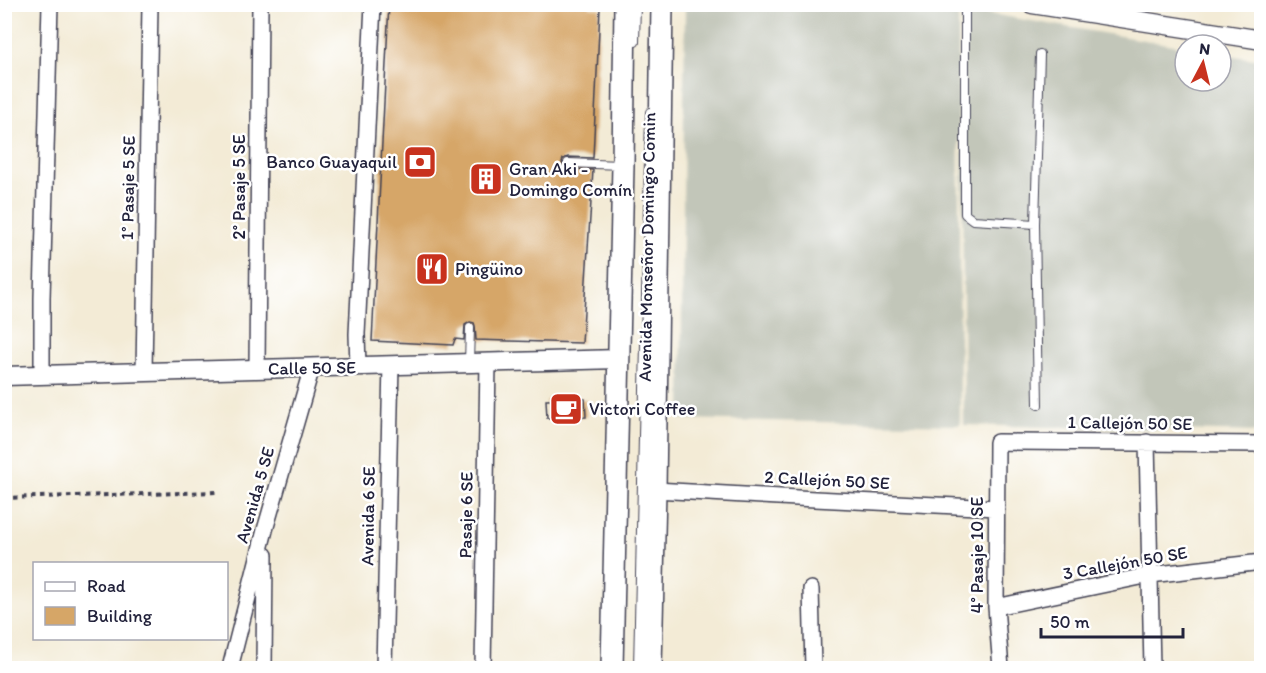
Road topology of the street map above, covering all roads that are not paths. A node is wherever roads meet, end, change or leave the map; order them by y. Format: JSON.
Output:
{"nodes":[{"id":1,"x":50,"y":4,"type":"edge"},
{"id":2,"x":150,"y":4,"type":"edge"},
{"id":3,"x":260,"y":4,"type":"edge"},
{"id":4,"x":373,"y":4,"type":"edge"},
{"id":5,"x":625,"y":4,"type":"edge"},
{"id":6,"x":636,"y":4,"type":"edge"},
{"id":7,"x":662,"y":4,"type":"edge"},
{"id":8,"x":965,"y":4,"type":"edge"},
{"id":9,"x":1032,"y":4,"type":"edge"},
{"id":10,"x":1110,"y":10,"type":"edge"},
{"id":11,"x":1262,"y":40,"type":"edge"},
{"id":12,"x":635,"y":52,"type":"dead end"},
{"id":13,"x":1040,"y":54,"type":"dead end"},
{"id":14,"x":650,"y":99,"type":"dead end"},
{"id":15,"x":568,"y":163,"type":"dead end"},
{"id":16,"x":623,"y":165,"type":"junction"},
{"id":17,"x":1035,"y":225,"type":"junction"},
{"id":18,"x":470,"y":328,"type":"dead end"},
{"id":19,"x":619,"y":359,"type":"junction"},
{"id":20,"x":488,"y":362,"type":"junction"},
{"id":21,"x":468,"y":363,"type":"junction"},
{"id":22,"x":391,"y":365,"type":"junction"},
{"id":23,"x":312,"y":367,"type":"junction"},
{"id":24,"x":358,"y":367,"type":"junction"},
{"id":25,"x":257,"y":369,"type":"junction"},
{"id":26,"x":144,"y":372,"type":"junction"},
{"id":27,"x":42,"y":375,"type":"junction"},
{"id":28,"x":4,"y":376,"type":"edge"},
{"id":29,"x":1038,"y":405,"type":"dead end"},
{"id":30,"x":997,"y":442,"type":"joint"},
{"id":31,"x":1147,"y":442,"type":"junction"},
{"id":32,"x":1262,"y":444,"type":"edge"},
{"id":33,"x":655,"y":490,"type":"junction"},
{"id":34,"x":997,"y":507,"type":"junction"},
{"id":35,"x":265,"y":530,"type":"junction"},
{"id":36,"x":1262,"y":562,"type":"edge"},
{"id":37,"x":1150,"y":575,"type":"junction"},
{"id":38,"x":811,"y":589,"type":"dead end"},
{"id":39,"x":996,"y":607,"type":"junction"},
{"id":40,"x":230,"y":669,"type":"edge"},
{"id":41,"x":264,"y":669,"type":"edge"},
{"id":42,"x":384,"y":669,"type":"edge"},
{"id":43,"x":483,"y":669,"type":"edge"},
{"id":44,"x":612,"y":669,"type":"edge"},
{"id":45,"x":638,"y":669,"type":"edge"},
{"id":46,"x":651,"y":669,"type":"edge"},
{"id":47,"x":813,"y":669,"type":"edge"},
{"id":48,"x":1001,"y":669,"type":"edge"},
{"id":49,"x":1152,"y":669,"type":"edge"}],
"edges":[{"from":1,"to":27,"type":"street"},
{"from":2,"to":26,"type":"street","name":"1° Pasaje 5 SE"},
{"from":3,"to":25,"type":"street","name":"2° Pasaje 5 SE"},
{"from":4,"to":24,"type":"street"},
{"from":5,"to":16,"type":"main road","name":"Avenida Monseñor Domingo Comin"},
{"from":6,"to":12,"type":"lane"},
{"from":7,"to":33,"type":"main road","name":"Avenida Monseñor Domingo Comin"},
{"from":8,"to":17,"type":"lane"},
{"from":9,"to":10,"type":"street"},
{"from":10,"to":11,"type":"street"},
{"from":13,"to":17,"type":"lane"},
{"from":14,"to":45,"type":"lane","name":"Avenida Monseñor Domingo Comin"},
{"from":15,"to":16,"type":"lane"},
{"from":16,"to":19,"type":"main road","name":"Avenida Monseñor Domingo Comin"},
{"from":17,"to":29,"type":"lane"},
{"from":18,"to":21,"type":"lane"},
{"from":19,"to":20,"type":"street","name":"Calle 50 SE"},
{"from":19,"to":44,"type":"main road","name":"Avenida Monseñor Domingo Comin"},
{"from":20,"to":21,"type":"street","name":"Calle 50 SE"},
{"from":20,"to":43,"type":"street","name":"Pasaje 6 SE"},
{"from":21,"to":22,"type":"street","name":"Calle 50 SE"},
{"from":22,"to":24,"type":"street","name":"Calle 50 SE"},
{"from":22,"to":42,"type":"street","name":"Avenida 6 SE"},
{"from":23,"to":24,"type":"street","name":"Calle 50 SE"},
{"from":23,"to":25,"type":"street","name":"Calle 50 SE"},
{"from":23,"to":35,"type":"street","name":"Avenida 5 SE"},
{"from":25,"to":26,"type":"street","name":"Calle 50 SE"},
{"from":26,"to":27,"type":"street","name":"Calle 50 SE"},
{"from":27,"to":28,"type":"street","name":"Calle 50 SE"},
{"from":30,"to":31,"type":"street","name":"1 Callejón 50 SE"},
{"from":30,"to":34,"type":"street","name":"4° Pasaje 10 SE"},
{"from":31,"to":32,"type":"street","name":"1 Callejón 50 SE"},
{"from":31,"to":37,"type":"street"},
{"from":33,"to":34,"type":"street","name":"2 Callejón 50 SE"},
{"from":33,"to":46,"type":"main road","name":"Avenida Monseñor Domingo Comin"},
{"from":34,"to":39,"type":"street","name":"4° Pasaje 10 SE"},
{"from":35,"to":40,"type":"street","name":"Avenida 5 SE"},
{"from":35,"to":41,"type":"street"},
{"from":36,"to":37,"type":"street","name":"3 Callejón 50 SE"},
{"from":37,"to":39,"type":"street","name":"3 Callejón 50 SE"},
{"from":37,"to":49,"type":"street"},
{"from":38,"to":47,"type":"street"},
{"from":39,"to":48,"type":"street","name":"4° Pasaje 10 SE"}]}
